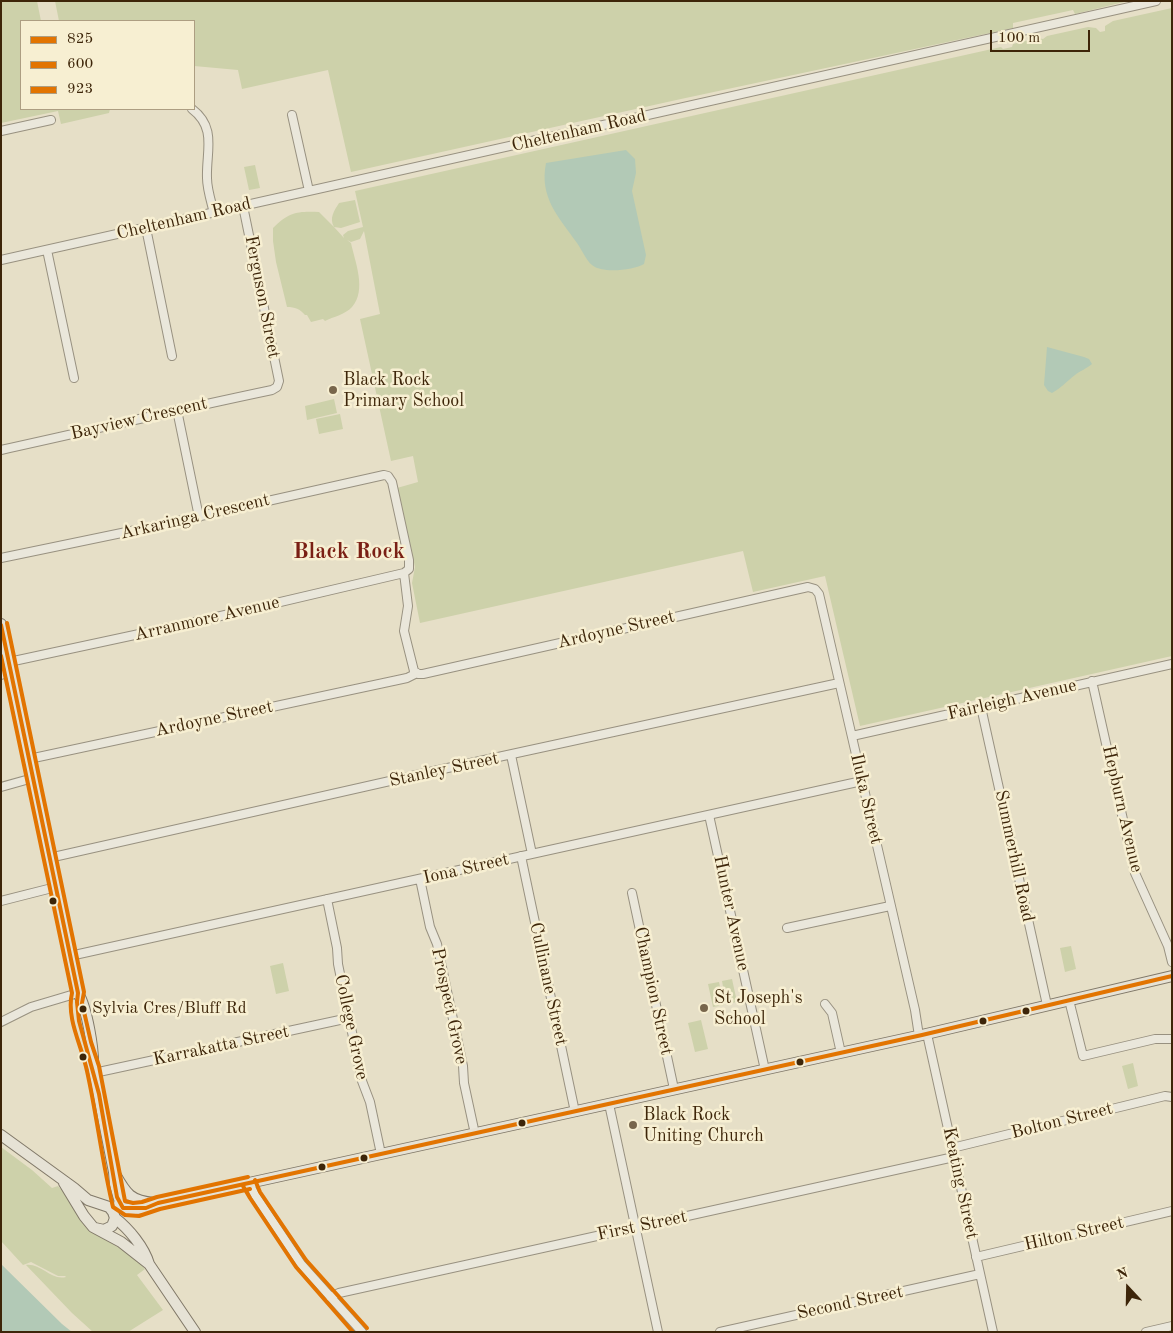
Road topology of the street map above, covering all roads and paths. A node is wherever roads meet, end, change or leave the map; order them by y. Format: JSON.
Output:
{"nodes":[{"id":1,"x":1156,"y":1,"type":"edge"},
{"id":2,"x":194,"y":110,"type":"edge"},
{"id":3,"x":292,"y":115,"type":"dead end"},
{"id":4,"x":51,"y":120,"type":"dead end"},
{"id":5,"x":1,"y":131,"type":"edge"},
{"id":6,"x":308,"y":192,"type":"junction"},
{"id":7,"x":243,"y":206,"type":"junction"},
{"id":8,"x":214,"y":212,"type":"junction"},
{"id":9,"x":146,"y":228,"type":"junction"},
{"id":10,"x":47,"y":250,"type":"junction"},
{"id":11,"x":1,"y":260,"type":"edge"},
{"id":12,"x":172,"y":356,"type":"dead end"},
{"id":13,"x":74,"y":378,"type":"dead end"},
{"id":14,"x":277,"y":387,"type":"joint"},
{"id":15,"x":178,"y":410,"type":"junction"},
{"id":16,"x":1,"y":450,"type":"edge"},
{"id":17,"x":199,"y":517,"type":"junction"},
{"id":18,"x":1,"y":558,"type":"edge"},
{"id":19,"x":401,"y":574,"type":"junction"},
{"id":20,"x":815,"y":589,"type":"joint"},
{"id":21,"x":1,"y":624,"type":"edge"},
{"id":22,"x":1172,"y":664,"type":"edge"},
{"id":23,"x":7,"y":670,"type":"edge"},
{"id":24,"x":415,"y":672,"type":"junction"},
{"id":25,"x":1092,"y":681,"type":"junction"},
{"id":26,"x":839,"y":683,"type":"junction"},
{"id":27,"x":981,"y":707,"type":"junction"},
{"id":28,"x":852,"y":736,"type":"junction"},
{"id":29,"x":511,"y":755,"type":"junction"},
{"id":30,"x":29,"y":759,"type":"junction"},
{"id":31,"x":33,"y":778,"type":"junction"},
{"id":32,"x":862,"y":781,"type":"junction"},
{"id":33,"x":1,"y":787,"type":"edge"},
{"id":34,"x":709,"y":815,"type":"junction"},
{"id":35,"x":532,"y":854,"type":"junction"},
{"id":36,"x":522,"y":856,"type":"junction"},
{"id":37,"x":49,"y":858,"type":"junction"},
{"id":38,"x":420,"y":879,"type":"junction"},
{"id":39,"x":56,"y":887,"type":"junction"},
{"id":40,"x":632,"y":893,"type":"dead end"},
{"id":41,"x":327,"y":899,"type":"junction"},
{"id":42,"x":1,"y":901,"type":"edge"},
{"id":43,"x":890,"y":906,"type":"junction"},
{"id":44,"x":788,"y":928,"type":"dead end"},
{"id":45,"x":70,"y":956,"type":"junction"},
{"id":46,"x":1172,"y":962,"type":"edge"},
{"id":47,"x":1172,"y":976,"type":"edge"},
{"id":48,"x":78,"y":993,"type":"junction"},
{"id":49,"x":1069,"y":1000,"type":"junction"},
{"id":50,"x":825,"y":1004,"type":"dead end"},
{"id":51,"x":1047,"y":1005,"type":"junction"},
{"id":52,"x":349,"y":1018,"type":"junction"},
{"id":53,"x":1,"y":1022,"type":"edge"},
{"id":54,"x":923,"y":1035,"type":"junction"},
{"id":55,"x":1171,"y":1039,"type":"edge"},
{"id":56,"x":841,"y":1053,"type":"junction"},
{"id":57,"x":93,"y":1070,"type":"junction"},
{"id":58,"x":765,"y":1070,"type":"junction"},
{"id":59,"x":674,"y":1089,"type":"junction"},
{"id":60,"x":1172,"y":1097,"type":"edge"},
{"id":61,"x":609,"y":1104,"type":"junction"},
{"id":62,"x":575,"y":1112,"type":"junction"},
{"id":63,"x":1,"y":1134,"type":"edge"},
{"id":64,"x":475,"y":1134,"type":"junction"},
{"id":65,"x":952,"y":1148,"type":"junction"},
{"id":66,"x":381,"y":1154,"type":"junction"},
{"id":67,"x":954,"y":1157,"type":"junction"},
{"id":68,"x":114,"y":1172,"type":"junction"},
{"id":69,"x":62,"y":1180,"type":"junction"},
{"id":70,"x":249,"y":1183,"type":"junction"},
{"id":71,"x":131,"y":1196,"type":"junction"},
{"id":72,"x":119,"y":1200,"type":"junction"},
{"id":73,"x":158,"y":1203,"type":"junction"},
{"id":74,"x":102,"y":1206,"type":"junction"},
{"id":75,"x":128,"y":1208,"type":"junction"},
{"id":76,"x":1172,"y":1211,"type":"edge"},
{"id":77,"x":115,"y":1218,"type":"junction"},
{"id":78,"x":94,"y":1227,"type":"junction"},
{"id":79,"x":636,"y":1228,"type":"junction"},
{"id":80,"x":976,"y":1257,"type":"junction"},
{"id":81,"x":149,"y":1264,"type":"junction"},
{"id":82,"x":980,"y":1274,"type":"junction"},
{"id":83,"x":330,"y":1297,"type":"junction"},
{"id":84,"x":1172,"y":1326,"type":"edge"},
{"id":85,"x":659,"y":1331,"type":"edge"},
{"id":86,"x":195,"y":1332,"type":"edge"},
{"id":87,"x":362,"y":1332,"type":"edge"},
{"id":88,"x":720,"y":1332,"type":"edge"},
{"id":89,"x":993,"y":1332,"type":"edge"},
{"id":90,"x":1146,"y":1332,"type":"edge"}],
"edges":[{"from":1,"to":6,"type":"street","name":"Cheltenham Road"},
{"from":2,"to":8,"type":"street"},
{"from":3,"to":6,"type":"street"},
{"from":4,"to":5,"type":"street"},
{"from":6,"to":7,"type":"street","name":"Cheltenham Road"},
{"from":7,"to":8,"type":"street","name":"Cheltenham Road"},
{"from":7,"to":14,"type":"street","name":"Ferguson Street"},
{"from":8,"to":9,"type":"street","name":"Cheltenham Road"},
{"from":9,"to":10,"type":"street","name":"Cheltenham Road"},
{"from":9,"to":12,"type":"street"},
{"from":10,"to":11,"type":"street","name":"Cheltenham Road"},
{"from":10,"to":13,"type":"street"},
{"from":14,"to":15,"type":"street","name":"Bayview Crescent"},
{"from":15,"to":16,"type":"street","name":"Bayview Crescent"},
{"from":15,"to":17,"type":"street"},
{"from":17,"to":18,"type":"street","name":"Arkaringa Crescent"},
{"from":17,"to":19,"type":"street","name":"Arkaringa Crescent"},
{"from":19,"to":23,"type":"street","name":"Arranmore Avenue"},
{"from":19,"to":24,"type":"street"},
{"from":20,"to":24,"type":"street","name":"Ardoyne Street"},
{"from":20,"to":26,"type":"street","name":"Iluka Street"},
{"from":21,"to":23,"type":"main road"},
{"from":22,"to":25,"type":"street","name":"Fairleigh Avenue"},
{"from":23,"to":30,"type":"main road"},
{"from":24,"to":30,"type":"street","name":"Ardoyne Street"},
{"from":25,"to":27,"type":"street","name":"Fairleigh Avenue"},
{"from":25,"to":46,"type":"street","name":"Hepburn Avenue"},
{"from":26,"to":28,"type":"street","name":"Iluka Street"},
{"from":26,"to":29,"type":"street","name":"Stanley Street"},
{"from":27,"to":28,"type":"street","name":"Fairleigh Avenue"},
{"from":27,"to":51,"type":"street","name":"Summerhill Road"},
{"from":28,"to":32,"type":"street","name":"Iluka Street"},
{"from":29,"to":35,"type":"street"},
{"from":29,"to":37,"type":"street","name":"Stanley Street"},
{"from":30,"to":31,"type":"main road"},
{"from":31,"to":33,"type":"street"},
{"from":31,"to":37,"type":"main road"},
{"from":32,"to":34,"type":"street","name":"Iona Street"},
{"from":32,"to":43,"type":"street","name":"Iluka Street"},
{"from":34,"to":35,"type":"street","name":"Iona Street"},
{"from":34,"to":58,"type":"street","name":"Hunter Avenue"},
{"from":35,"to":36,"type":"street","name":"Iona Street"},
{"from":36,"to":38,"type":"street","name":"Iona Street"},
{"from":36,"to":62,"type":"street","name":"Cullinane Street"},
{"from":37,"to":39,"type":"main road"},
{"from":38,"to":41,"type":"street","name":"Iona Street"},
{"from":38,"to":64,"type":"street","name":"Prospect Grove"},
{"from":39,"to":42,"type":"street"},
{"from":39,"to":45,"type":"main road"},
{"from":40,"to":59,"type":"street","name":"Champion Street"},
{"from":41,"to":45,"type":"street","name":"Iona Street"},
{"from":41,"to":52,"type":"street","name":"College Grove"},
{"from":43,"to":44,"type":"street"},
{"from":43,"to":54,"type":"street","name":"Iluka Street"},
{"from":45,"to":48,"type":"main road"},
{"from":47,"to":49,"type":"main road"},
{"from":48,"to":53,"type":"street"},
{"from":48,"to":57,"type":"main road"},
{"from":49,"to":51,"type":"main road"},
{"from":49,"to":55,"type":"street"},
{"from":50,"to":56,"type":"street"},
{"from":51,"to":54,"type":"main road"},
{"from":52,"to":57,"type":"street","name":"Karrakatta Street"},
{"from":52,"to":66,"type":"street","name":"College Grove"},
{"from":54,"to":56,"type":"main road"},
{"from":54,"to":65,"type":"street","name":"Keating Street"},
{"from":56,"to":58,"type":"main road"},
{"from":57,"to":68,"type":"main road"},
{"from":58,"to":59,"type":"main road"},
{"from":59,"to":61,"type":"main road"},
{"from":60,"to":65,"type":"street","name":"Bolton Street"},
{"from":61,"to":62,"type":"main road"},
{"from":61,"to":79,"type":"street"},
{"from":62,"to":64,"type":"main road"},
{"from":63,"to":69,"type":"main road"},
{"from":64,"to":66,"type":"main road"},
{"from":65,"to":67,"type":"street","name":"Keating Street"},
{"from":66,"to":70,"type":"main road"},
{"from":67,"to":79,"type":"street","name":"First Street"},
{"from":67,"to":80,"type":"street","name":"Keating Street"},
{"from":68,"to":71,"type":"main road"},
{"from":68,"to":72,"type":"main road"},
{"from":69,"to":74,"type":"main road"},
{"from":69,"to":78,"type":"main road"},
{"from":70,"to":73,"type":"main road"},
{"from":70,"to":83,"type":"street"},
{"from":71,"to":72,"type":"main road"},
{"from":71,"to":73,"type":"main road"},
{"from":71,"to":75,"type":"main road"},
{"from":72,"to":74,"type":"main road"},
{"from":72,"to":75,"type":"main road"},
{"from":73,"to":75,"type":"main road"},
{"from":74,"to":77,"type":"main road"},
{"from":74,"to":78,"type":"main road"},
{"from":75,"to":77,"type":"main road"},
{"from":76,"to":80,"type":"street","name":"Hilton Street"},
{"from":77,"to":78,"type":"main road"},
{"from":77,"to":81,"type":"main road"},
{"from":78,"to":81,"type":"main road"},
{"from":79,"to":83,"type":"street","name":"First Street"},
{"from":79,"to":85,"type":"street"},
{"from":80,"to":82,"type":"street","name":"Keating Street"},
{"from":81,"to":86,"type":"main road"},
{"from":82,"to":88,"type":"street","name":"Second Street"},
{"from":82,"to":89,"type":"street","name":"Keating Street"},
{"from":83,"to":87,"type":"street"},
{"from":84,"to":90,"type":"street"}]}
